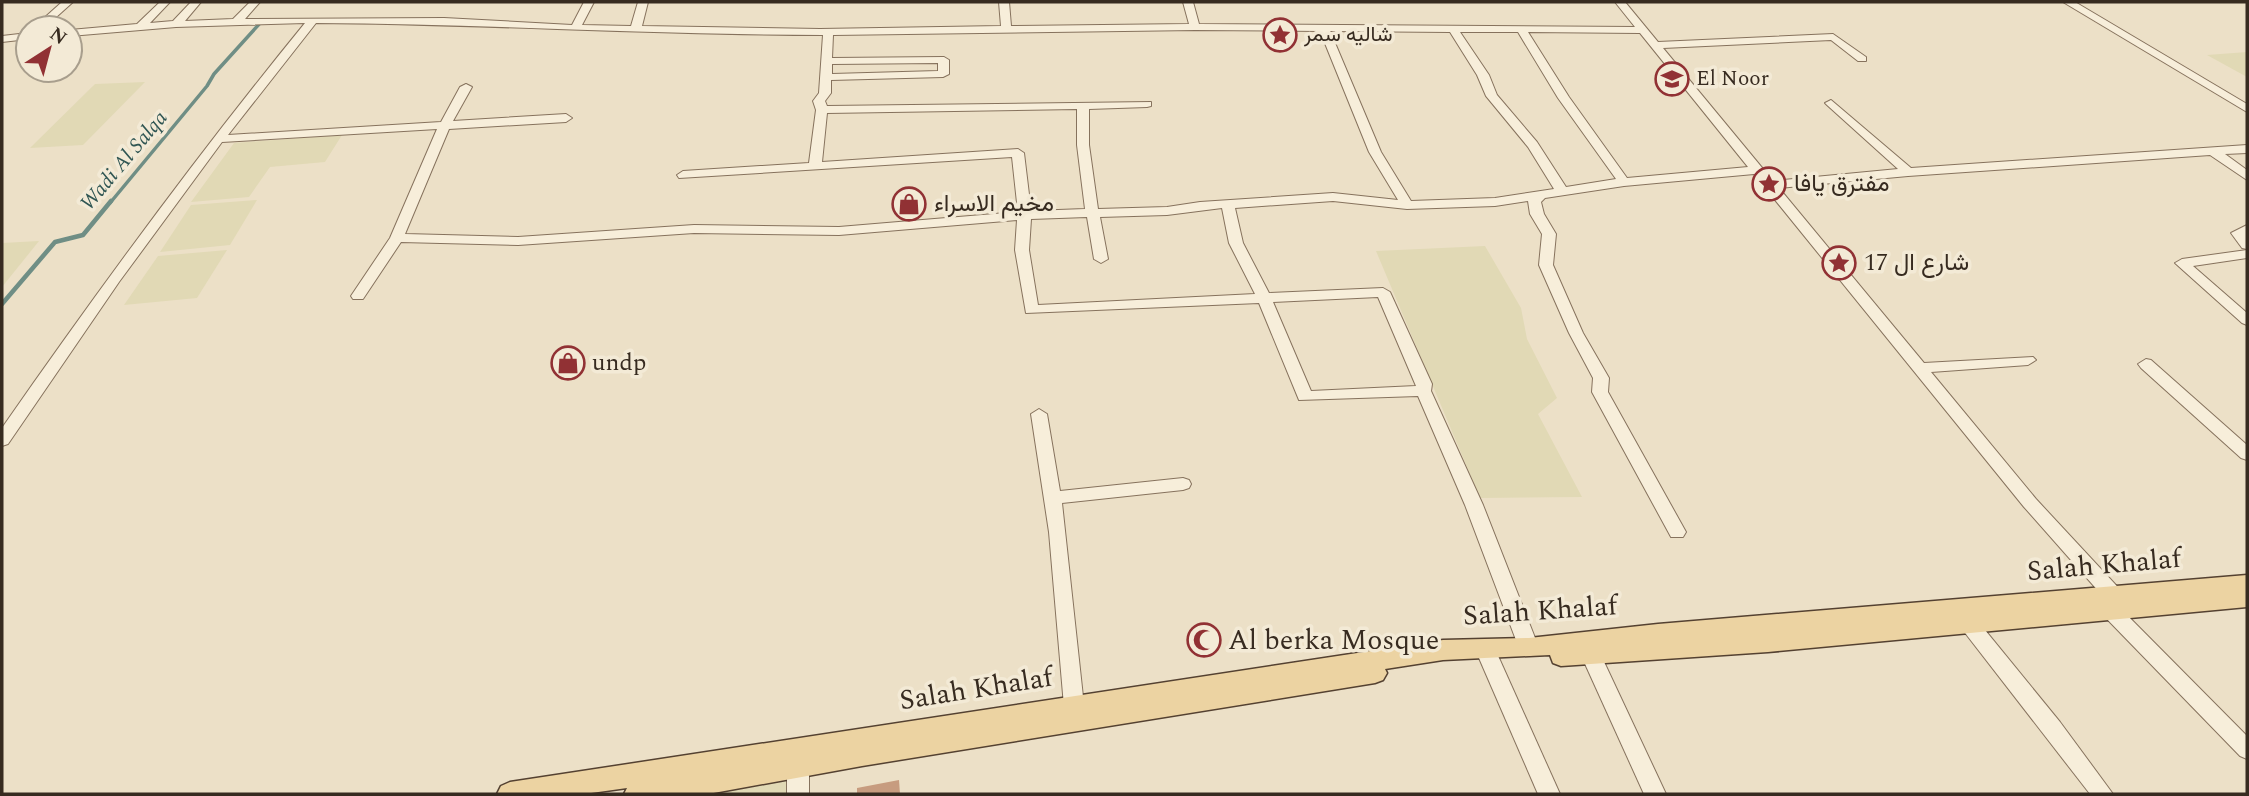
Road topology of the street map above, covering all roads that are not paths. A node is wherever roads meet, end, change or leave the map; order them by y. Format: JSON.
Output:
{"nodes":[{"id":1,"x":68,"y":2,"type":"edge"},
{"id":2,"x":165,"y":2,"type":"edge"},
{"id":3,"x":196,"y":2,"type":"edge"},
{"id":4,"x":255,"y":2,"type":"edge"},
{"id":5,"x":589,"y":2,"type":"edge"},
{"id":6,"x":643,"y":2,"type":"edge"},
{"id":7,"x":1004,"y":2,"type":"edge"},
{"id":8,"x":1188,"y":2,"type":"edge"},
{"id":9,"x":1620,"y":2,"type":"edge"},
{"id":10,"x":2068,"y":2,"type":"edge"},
{"id":11,"x":54,"y":14,"type":"edge"},
{"id":12,"x":313,"y":20,"type":"junction"},
{"id":13,"x":237,"y":21,"type":"junction"},
{"id":14,"x":176,"y":24,"type":"junction"},
{"id":15,"x":142,"y":25,"type":"junction"},
{"id":16,"x":576,"y":27,"type":"junction"},
{"id":17,"x":1195,"y":27,"type":"junction"},
{"id":18,"x":636,"y":29,"type":"junction"},
{"id":19,"x":1006,"y":29,"type":"junction"},
{"id":20,"x":1324,"y":29,"type":"junction"},
{"id":21,"x":1453,"y":29,"type":"junction"},
{"id":22,"x":1521,"y":29,"type":"junction"},
{"id":23,"x":1644,"y":30,"type":"junction"},
{"id":24,"x":84,"y":31,"type":"edge"},
{"id":25,"x":828,"y":32,"type":"junction"},
{"id":26,"x":1657,"y":45,"type":"junction"},
{"id":27,"x":1862,"y":59,"type":"dead end"},
{"id":28,"x":826,"y":61,"type":"junction"},
{"id":29,"x":826,"y":77,"type":"junction"},
{"id":30,"x":466,"y":87,"type":"dead end"},
{"id":31,"x":1831,"y":103,"type":"dead end"},
{"id":32,"x":1147,"y":104,"type":"dead end"},
{"id":33,"x":1083,"y":106,"type":"junction"},
{"id":34,"x":2247,"y":109,"type":"edge"},
{"id":35,"x":822,"y":110,"type":"junction"},
{"id":36,"x":566,"y":118,"type":"dead end"},
{"id":37,"x":445,"y":125,"type":"junction"},
{"id":38,"x":219,"y":139,"type":"junction"},
{"id":39,"x":2247,"y":149,"type":"edge"},
{"id":40,"x":2214,"y":152,"type":"junction"},
{"id":41,"x":815,"y":165,"type":"junction"},
{"id":42,"x":1760,"y":170,"type":"junction"},
{"id":43,"x":1908,"y":172,"type":"junction"},
{"id":44,"x":684,"y":175,"type":"dead end"},
{"id":45,"x":2247,"y":176,"type":"edge"},
{"id":46,"x":1624,"y":182,"type":"junction"},
{"id":47,"x":1772,"y":185,"type":"junction"},
{"id":48,"x":1562,"y":191,"type":"junction"},
{"id":49,"x":1542,"y":194,"type":"junction"},
{"id":50,"x":1408,"y":205,"type":"junction"},
{"id":51,"x":1228,"y":206,"type":"junction"},
{"id":52,"x":1093,"y":211,"type":"junction"},
{"id":53,"x":1025,"y":215,"type":"junction"},
{"id":54,"x":2247,"y":229,"type":"edge"},
{"id":55,"x":397,"y":238,"type":"junction"},
{"id":56,"x":2247,"y":245,"type":"edge"},
{"id":57,"x":2247,"y":254,"type":"edge"},
{"id":58,"x":1101,"y":259,"type":"dead end"},
{"id":59,"x":358,"y":296,"type":"dead end"},
{"id":60,"x":1264,"y":299,"type":"junction"},
{"id":61,"x":2247,"y":320,"type":"edge"},
{"id":62,"x":2028,"y":360,"type":"dead end"},
{"id":63,"x":2146,"y":364,"type":"dead end"},
{"id":64,"x":1919,"y":369,"type":"junction"},
{"id":65,"x":1423,"y":391,"type":"junction"},
{"id":66,"x":1040,"y":414,"type":"dead end"},
{"id":67,"x":2,"y":440,"type":"edge"},
{"id":68,"x":2247,"y":454,"type":"edge"},
{"id":69,"x":1183,"y":484,"type":"dead end"},
{"id":70,"x":1052,"y":498,"type":"junction"},
{"id":71,"x":1677,"y":532,"type":"dead end"},
{"id":72,"x":2247,"y":584,"type":"edge"},
{"id":73,"x":2247,"y":598,"type":"edge"},
{"id":74,"x":2116,"y":604,"type":"junction"},
{"id":75,"x":1969,"y":624,"type":"junction"},
{"id":76,"x":1529,"y":648,"type":"junction"},
{"id":77,"x":1591,"y":655,"type":"junction"},
{"id":78,"x":1489,"y":659,"type":"junction"},
{"id":79,"x":1074,"y":706,"type":"junction"},
{"id":80,"x":2247,"y":750,"type":"edge"},
{"id":81,"x":799,"y":768,"type":"junction"},
{"id":82,"x":510,"y":794,"type":"edge"},
{"id":83,"x":637,"y":794,"type":"edge"},
{"id":84,"x":798,"y":794,"type":"edge"},
{"id":85,"x":1549,"y":794,"type":"edge"},
{"id":86,"x":1655,"y":794,"type":"edge"},
{"id":87,"x":2102,"y":794,"type":"edge"}],
"edges":[{"from":1,"to":11,"type":"street"},
{"from":2,"to":15,"type":"street"},
{"from":3,"to":14,"type":"street"},
{"from":4,"to":13,"type":"street"},
{"from":5,"to":16,"type":"street"},
{"from":6,"to":18,"type":"street"},
{"from":7,"to":19,"type":"street"},
{"from":8,"to":17,"type":"street"},
{"from":9,"to":23,"type":"street"},
{"from":10,"to":34,"type":"street"},
{"from":12,"to":13,"type":"street"},
{"from":12,"to":16,"type":"street"},
{"from":12,"to":38,"type":"street"},
{"from":13,"to":14,"type":"street"},
{"from":14,"to":15,"type":"street"},
{"from":15,"to":24,"type":"street"},
{"from":16,"to":18,"type":"street"},
{"from":17,"to":19,"type":"street"},
{"from":17,"to":20,"type":"street"},
{"from":18,"to":25,"type":"street"},
{"from":19,"to":25,"type":"street"},
{"from":20,"to":21,"type":"street"},
{"from":20,"to":50,"type":"street"},
{"from":21,"to":22,"type":"street"},
{"from":21,"to":48,"type":"street"},
{"from":22,"to":23,"type":"street"},
{"from":22,"to":46,"type":"street"},
{"from":23,"to":26,"type":"street"},
{"from":25,"to":28,"type":"street"},
{"from":26,"to":27,"type":"street"},
{"from":26,"to":42,"type":"street"},
{"from":28,"to":29,"type":"street"},
{"from":28,"to":29,"type":"street"},
{"from":29,"to":35,"type":"street"},
{"from":30,"to":37,"type":"street"},
{"from":31,"to":43,"type":"street"},
{"from":32,"to":33,"type":"street"},
{"from":33,"to":35,"type":"street"},
{"from":33,"to":52,"type":"street"},
{"from":35,"to":41,"type":"street"},
{"from":36,"to":37,"type":"street"},
{"from":37,"to":38,"type":"street"},
{"from":37,"to":55,"type":"street"},
{"from":38,"to":67,"type":"street"},
{"from":39,"to":40,"type":"street"},
{"from":40,"to":43,"type":"street"},
{"from":40,"to":45,"type":"street"},
{"from":41,"to":44,"type":"street"},
{"from":41,"to":53,"type":"street"},
{"from":42,"to":46,"type":"street"},
{"from":42,"to":47,"type":"street"},
{"from":43,"to":47,"type":"street"},
{"from":46,"to":48,"type":"street"},
{"from":47,"to":64,"type":"street"},
{"from":48,"to":49,"type":"street"},
{"from":49,"to":50,"type":"street"},
{"from":49,"to":71,"type":"street"},
{"from":50,"to":51,"type":"street"},
{"from":51,"to":52,"type":"street"},
{"from":51,"to":60,"type":"street"},
{"from":52,"to":53,"type":"street"},
{"from":52,"to":58,"type":"street"},
{"from":53,"to":55,"type":"street"},
{"from":53,"to":60,"type":"street"},
{"from":54,"to":56,"type":"street"},
{"from":55,"to":59,"type":"street"},
{"from":57,"to":61,"type":"street"},
{"from":60,"to":65,"type":"street"},
{"from":60,"to":65,"type":"street"},
{"from":62,"to":64,"type":"street"},
{"from":63,"to":68,"type":"street"},
{"from":64,"to":74,"type":"street"},
{"from":65,"to":76,"type":"street"},
{"from":66,"to":70,"type":"street"},
{"from":69,"to":70,"type":"street"},
{"from":70,"to":79,"type":"street"},
{"from":72,"to":74,"type":"main road","name":"Salah Khalaf"},
{"from":73,"to":74,"type":"main road","name":"Salah Khalaf"},
{"from":74,"to":75,"type":"main road","name":"Salah Khalaf"},
{"from":74,"to":76,"type":"main road","name":"Salah Khalaf"},
{"from":74,"to":80,"type":"street"},
{"from":75,"to":77,"type":"main road","name":"Salah Khalaf"},
{"from":75,"to":87,"type":"street"},
{"from":76,"to":79,"type":"main road","name":"Salah Khalaf"},
{"from":77,"to":78,"type":"main road","name":"Salah Khalaf"},
{"from":77,"to":86,"type":"street"},
{"from":78,"to":81,"type":"main road","name":"Salah Khalaf"},
{"from":78,"to":85,"type":"street"},
{"from":79,"to":82,"type":"main road","name":"Salah Khalaf"},
{"from":81,"to":83,"type":"main road","name":"Salah Khalaf"},
{"from":81,"to":84,"type":"street"}]}
